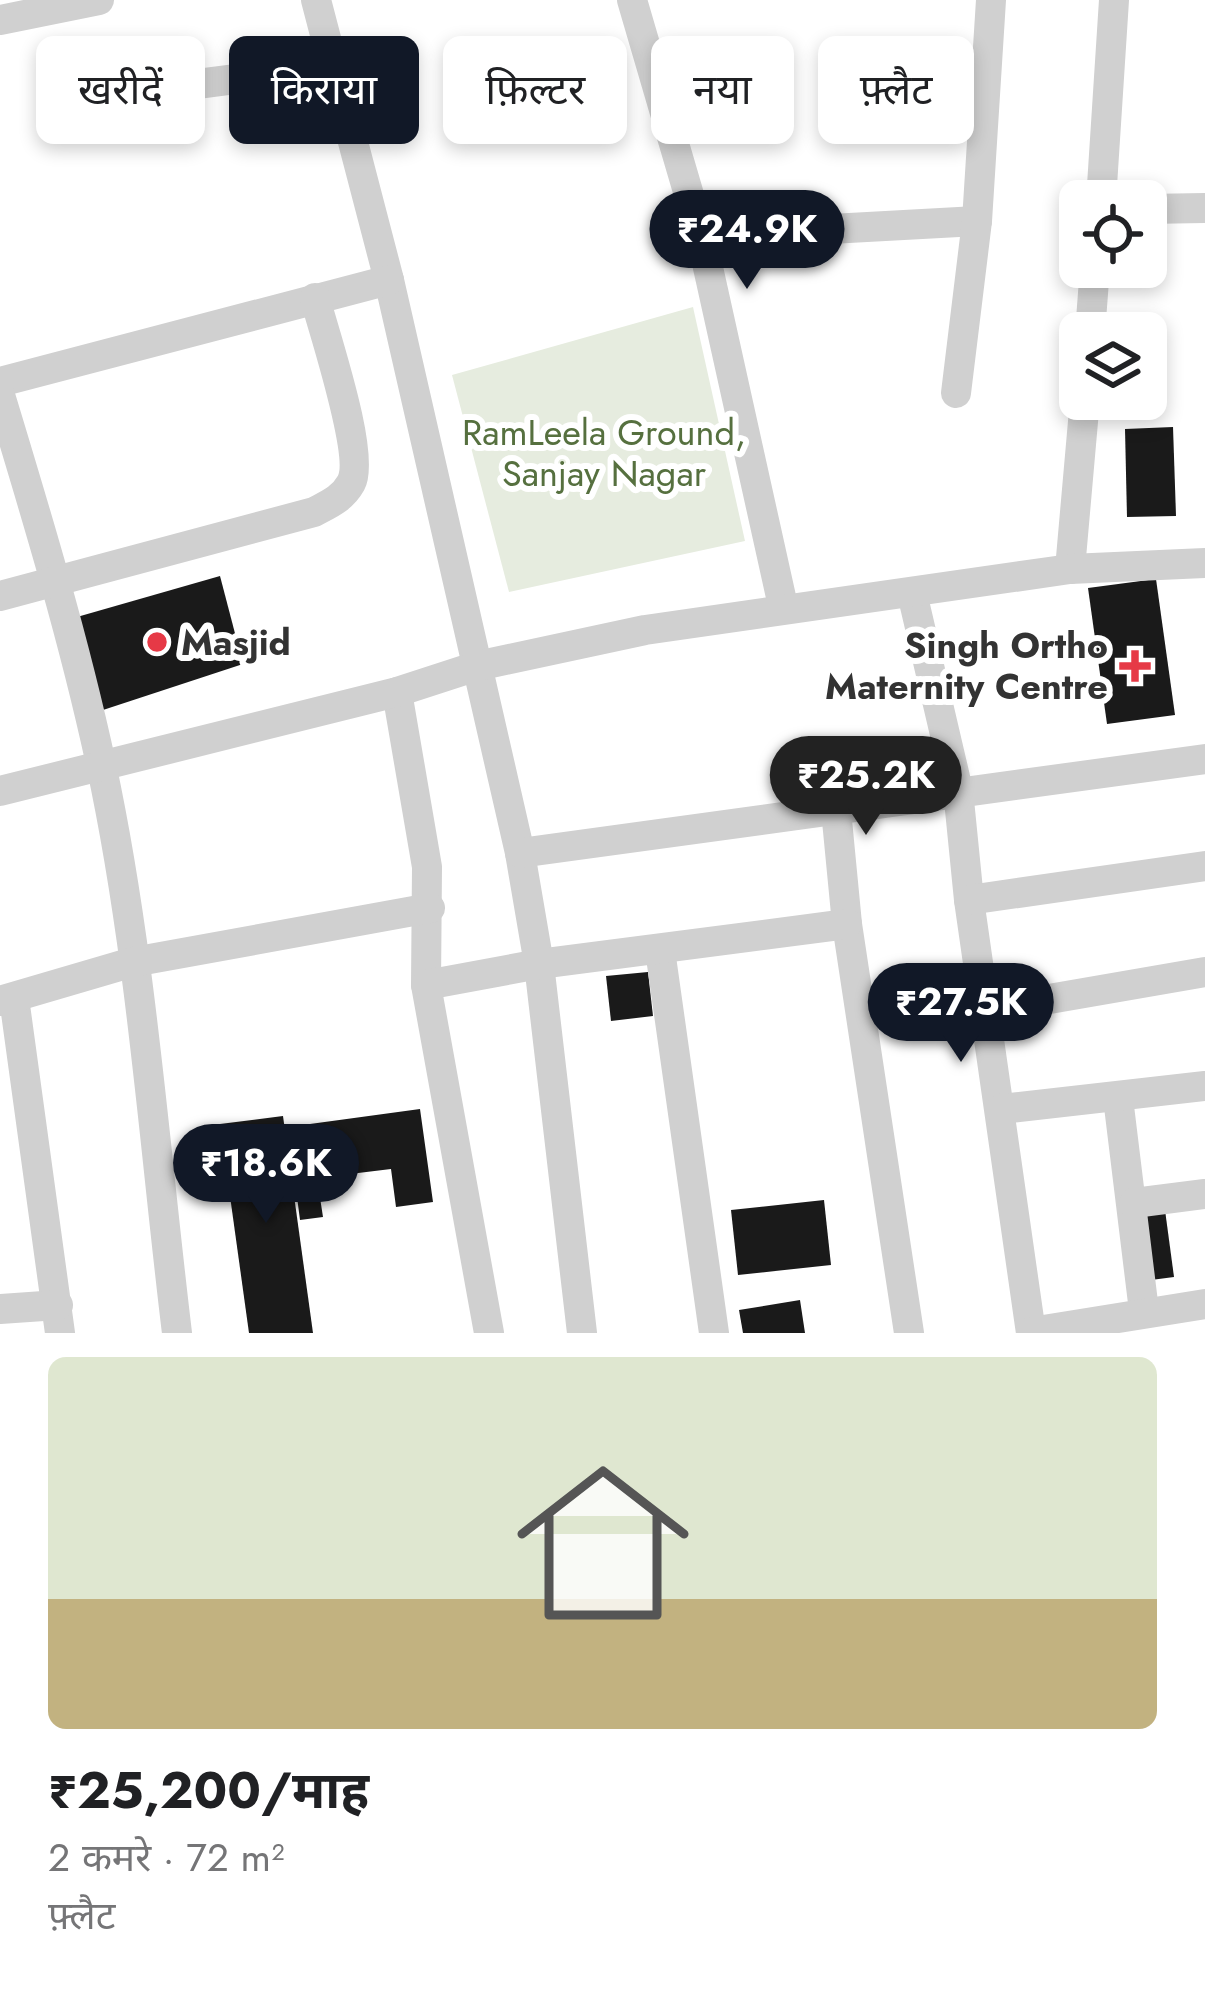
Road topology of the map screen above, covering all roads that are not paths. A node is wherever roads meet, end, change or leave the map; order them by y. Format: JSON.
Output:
{"nodes":[{"id":1,"x":100,"y":0,"type":"edge"},
{"id":2,"x":316,"y":0,"type":"edge"},
{"id":3,"x":632,"y":0,"type":"edge"},
{"id":4,"x":991,"y":0,"type":"edge"},
{"id":5,"x":1114,"y":0,"type":"edge"},
{"id":6,"x":0,"y":20,"type":"edge"},
{"id":7,"x":324,"y":36,"type":"edge"},
{"id":8,"x":351,"y":144,"type":"edge"},
{"id":9,"x":1102,"y":180,"type":"edge"},
{"id":10,"x":1205,"y":208,"type":"edge"},
{"id":11,"x":1167,"y":209,"type":"edge"},
{"id":12,"x":977,"y":221,"type":"junction"},
{"id":13,"x":701,"y":236,"type":"junction"},
{"id":14,"x":389,"y":280,"type":"junction"},
{"id":15,"x":315,"y":298,"type":"junction"},
{"id":16,"x":0,"y":382,"type":"edge"},
{"id":17,"x":956,"y":393,"type":"dead end"},
{"id":18,"x":0,"y":395,"type":"edge"},
{"id":19,"x":1082,"y":420,"type":"edge"},
{"id":20,"x":1205,"y":562,"type":"edge"},
{"id":21,"x":1070,"y":569,"type":"junction"},
{"id":22,"x":58,"y":582,"type":"junction"},
{"id":23,"x":912,"y":593,"type":"junction"},
{"id":24,"x":0,"y":596,"type":"edge"},
{"id":25,"x":783,"y":606,"type":"junction"},
{"id":26,"x":477,"y":666,"type":"junction"},
{"id":27,"x":397,"y":692,"type":"junction"},
{"id":28,"x":1204,"y":764,"type":"edge"},
{"id":29,"x":101,"y":768,"type":"junction"},
{"id":30,"x":958,"y":790,"type":"junction"},
{"id":31,"x":0,"y":791,"type":"edge"},
{"id":32,"x":836,"y":810,"type":"junction"},
{"id":33,"x":520,"y":853,"type":"junction"},
{"id":34,"x":1205,"y":866,"type":"edge"},
{"id":35,"x":968,"y":901,"type":"junction"},
{"id":36,"x":430,"y":908,"type":"junction"},
{"id":37,"x":848,"y":925,"type":"junction"},
{"id":38,"x":660,"y":950,"type":"junction"},
{"id":39,"x":133,"y":962,"type":"junction"},
{"id":40,"x":539,"y":964,"type":"junction"},
{"id":41,"x":1205,"y":972,"type":"edge"},
{"id":42,"x":426,"y":985,"type":"junction"},
{"id":43,"x":7,"y":999,"type":"edge"},
{"id":44,"x":986,"y":1010,"type":"junction"},
{"id":45,"x":1205,"y":1086,"type":"edge"},
{"id":46,"x":1118,"y":1098,"type":"junction"},
{"id":47,"x":1000,"y":1109,"type":"junction"},
{"id":48,"x":15,"y":1111,"type":"edge"},
{"id":49,"x":1205,"y":1194,"type":"edge"},
{"id":50,"x":1134,"y":1203,"type":"junction"},
{"id":51,"x":1205,"y":1304,"type":"edge"},
{"id":52,"x":0,"y":1309,"type":"edge"},
{"id":53,"x":1144,"y":1311,"type":"junction"},
{"id":54,"x":59,"y":1319,"type":"edge"},
{"id":55,"x":1031,"y":1332,"type":"edge"},
{"id":56,"x":177,"y":1333,"type":"edge"},
{"id":57,"x":489,"y":1333,"type":"edge"},
{"id":58,"x":582,"y":1333,"type":"edge"},
{"id":59,"x":714,"y":1333,"type":"edge"},
{"id":60,"x":909,"y":1333,"type":"edge"}],
"edges":[{"from":1,"to":6,"type":"street"},
{"from":2,"to":7,"type":"street"},
{"from":3,"to":13,"type":"street"},
{"from":4,"to":12,"type":"street"},
{"from":5,"to":9,"type":"street"},
{"from":8,"to":14,"type":"street"},
{"from":10,"to":11,"type":"street"},
{"from":12,"to":13,"type":"street"},
{"from":12,"to":17,"type":"street"},
{"from":13,"to":25,"type":"street"},
{"from":14,"to":15,"type":"street"},
{"from":14,"to":26,"type":"street"},
{"from":15,"to":16,"type":"street"},
{"from":15,"to":22,"type":"street"},
{"from":18,"to":22,"type":"street"},
{"from":19,"to":21,"type":"street"},
{"from":20,"to":21,"type":"street"},
{"from":21,"to":23,"type":"street"},
{"from":22,"to":24,"type":"street"},
{"from":22,"to":29,"type":"street"},
{"from":23,"to":25,"type":"street"},
{"from":23,"to":30,"type":"street"},
{"from":25,"to":26,"type":"street"},
{"from":26,"to":27,"type":"street"},
{"from":26,"to":33,"type":"street"},
{"from":27,"to":29,"type":"street"},
{"from":27,"to":36,"type":"street"},
{"from":28,"to":30,"type":"street"},
{"from":29,"to":31,"type":"street"},
{"from":29,"to":39,"type":"street"},
{"from":30,"to":32,"type":"street"},
{"from":30,"to":35,"type":"street"},
{"from":32,"to":33,"type":"street"},
{"from":32,"to":37,"type":"street"},
{"from":33,"to":40,"type":"street"},
{"from":34,"to":35,"type":"street"},
{"from":35,"to":44,"type":"street"},
{"from":36,"to":39,"type":"street"},
{"from":36,"to":42,"type":"street"},
{"from":37,"to":38,"type":"street"},
{"from":37,"to":60,"type":"street"},
{"from":38,"to":40,"type":"street"},
{"from":38,"to":59,"type":"street"},
{"from":39,"to":43,"type":"street"},
{"from":39,"to":56,"type":"street"},
{"from":40,"to":42,"type":"street"},
{"from":40,"to":58,"type":"street"},
{"from":41,"to":44,"type":"street"},
{"from":42,"to":57,"type":"street"},
{"from":43,"to":48,"type":"street"},
{"from":44,"to":47,"type":"street"},
{"from":45,"to":46,"type":"street"},
{"from":46,"to":47,"type":"street"},
{"from":46,"to":50,"type":"street"},
{"from":47,"to":55,"type":"street"},
{"from":48,"to":54,"type":"street"},
{"from":49,"to":50,"type":"street"},
{"from":50,"to":53,"type":"street"},
{"from":51,"to":53,"type":"street"},
{"from":52,"to":54,"type":"street"},
{"from":53,"to":55,"type":"street"}]}
